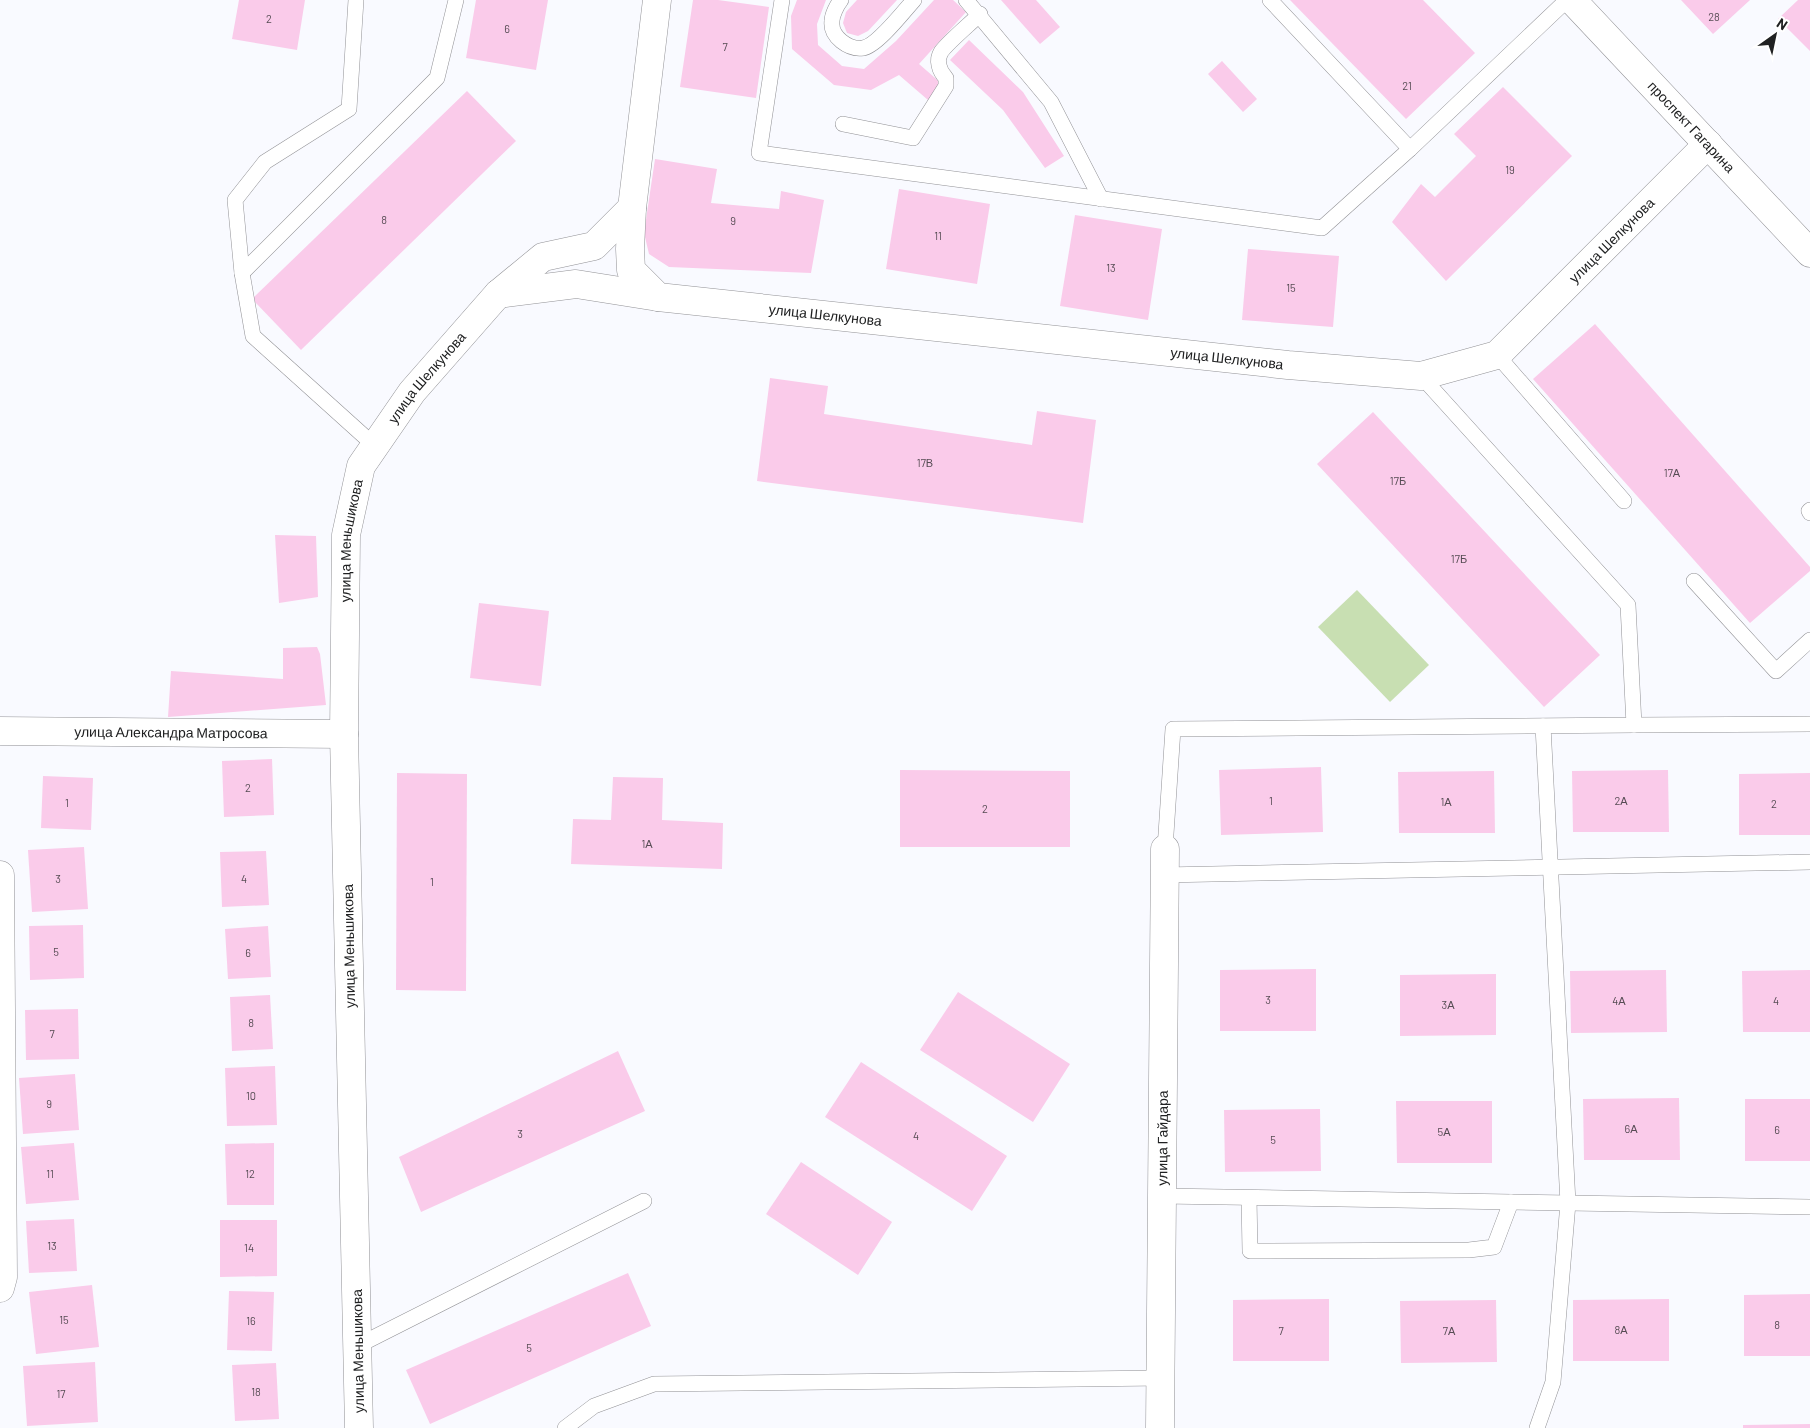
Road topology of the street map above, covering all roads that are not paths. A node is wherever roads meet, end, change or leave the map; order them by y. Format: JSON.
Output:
{"nodes":[{"id":1,"x":356,"y":0,"type":"edge"},
{"id":2,"x":456,"y":0,"type":"edge"},
{"id":3,"x":657,"y":0,"type":"edge"},
{"id":4,"x":782,"y":0,"type":"edge"},
{"id":5,"x":841,"y":0,"type":"edge"},
{"id":6,"x":914,"y":0,"type":"edge"},
{"id":7,"x":966,"y":0,"type":"edge"},
{"id":8,"x":1270,"y":0,"type":"edge"},
{"id":9,"x":1566,"y":0,"type":"edge"},
{"id":10,"x":1572,"y":0,"type":"edge"},
{"id":11,"x":980,"y":14,"type":"junction"},
{"id":12,"x":843,"y":124,"type":"dead end"},
{"id":13,"x":1708,"y":144,"type":"junction"},
{"id":14,"x":1410,"y":149,"type":"junction"},
{"id":15,"x":1101,"y":199,"type":"junction"},
{"id":16,"x":632,"y":208,"type":"junction"},
{"id":17,"x":1810,"y":253,"type":"edge"},
{"id":18,"x":242,"y":273,"type":"junction"},
{"id":19,"x":498,"y":294,"type":"junction"},
{"id":20,"x":658,"y":297,"type":"junction"},
{"id":21,"x":1497,"y":354,"type":"junction"},
{"id":22,"x":1421,"y":376,"type":"junction"},
{"id":23,"x":368,"y":456,"type":"junction"},
{"id":24,"x":1624,"y":501,"type":"dead end"},
{"id":25,"x":1694,"y":581,"type":"dead end"},
{"id":26,"x":1810,"y":640,"type":"edge"},
{"id":27,"x":1810,"y":724,"type":"edge"},
{"id":28,"x":1634,"y":725,"type":"junction"},
{"id":29,"x":1543,"y":726,"type":"junction"},
{"id":30,"x":0,"y":731,"type":"edge"},
{"id":31,"x":344,"y":734,"type":"junction"},
{"id":32,"x":1164,"y":862,"type":"junction"},
{"id":33,"x":1810,"y":862,"type":"edge"},
{"id":34,"x":1550,"y":867,"type":"junction"},
{"id":35,"x":0,"y":875,"type":"edge"},
{"id":36,"x":1162,"y":1196,"type":"junction"},
{"id":37,"x":1249,"y":1198,"type":"junction"},
{"id":38,"x":644,"y":1201,"type":"dead end"},
{"id":39,"x":1511,"y":1202,"type":"junction"},
{"id":40,"x":1568,"y":1203,"type":"junction"},
{"id":41,"x":1810,"y":1207,"type":"edge"},
{"id":42,"x":0,"y":1288,"type":"edge"},
{"id":43,"x":358,"y":1346,"type":"junction"},
{"id":44,"x":1161,"y":1378,"type":"junction"},
{"id":45,"x":359,"y":1428,"type":"edge"},
{"id":46,"x":566,"y":1428,"type":"edge"},
{"id":47,"x":1160,"y":1428,"type":"edge"},
{"id":48,"x":1537,"y":1428,"type":"edge"}],
"edges":[{"from":1,"to":18,"type":"lane"},
{"from":2,"to":18,"type":"lane"},
{"from":3,"to":16,"type":"street"},
{"from":4,"to":15,"type":"lane"},
{"from":5,"to":6,"type":"lane"},
{"from":7,"to":11,"type":"lane"},
{"from":8,"to":14,"type":"lane"},
{"from":9,"to":14,"type":"lane"},
{"from":10,"to":13,"type":"street","name":"проспект Гагарина"},
{"from":11,"to":12,"type":"lane"},
{"from":11,"to":15,"type":"lane"},
{"from":13,"to":17,"type":"street","name":"проспект Гагарина"},
{"from":13,"to":21,"type":"street","name":"улица Шелкунова"},
{"from":14,"to":15,"type":"lane"},
{"from":16,"to":19,"type":"street","name":"улица Шелкунова"},
{"from":16,"to":20,"type":"street"},
{"from":18,"to":23,"type":"lane"},
{"from":19,"to":20,"type":"street","name":"улица Шелкунова"},
{"from":19,"to":23,"type":"street","name":"улица Шелкунова"},
{"from":20,"to":22,"type":"street","name":"улица Шелкунова"},
{"from":21,"to":22,"type":"street","name":"улица Шелкунова"},
{"from":21,"to":24,"type":"lane"},
{"from":22,"to":28,"type":"lane"},
{"from":23,"to":31,"type":"street","name":"улица Меньшикова"},
{"from":25,"to":26,"type":"lane"},
{"from":27,"to":28,"type":"lane"},
{"from":28,"to":29,"type":"lane"},
{"from":29,"to":32,"type":"lane"},
{"from":29,"to":34,"type":"lane"},
{"from":30,"to":31,"type":"street","name":"улица Александра Матросова"},
{"from":31,"to":43,"type":"street","name":"улица Меньшикова"},
{"from":32,"to":34,"type":"lane"},
{"from":32,"to":36,"type":"street","name":"улица Гайдара"},
{"from":33,"to":34,"type":"lane"},
{"from":34,"to":40,"type":"lane"},
{"from":35,"to":42,"type":"street"},
{"from":36,"to":37,"type":"lane"},
{"from":36,"to":44,"type":"street","name":"улица Гайдара"},
{"from":37,"to":39,"type":"lane"},
{"from":37,"to":39,"type":"lane"},
{"from":38,"to":43,"type":"lane"},
{"from":39,"to":40,"type":"lane"},
{"from":40,"to":41,"type":"lane"},
{"from":40,"to":48,"type":"lane"},
{"from":43,"to":45,"type":"street","name":"улица Меньшикова"},
{"from":44,"to":46,"type":"lane"},
{"from":44,"to":47,"type":"street","name":"улица Гайдара"}]}
